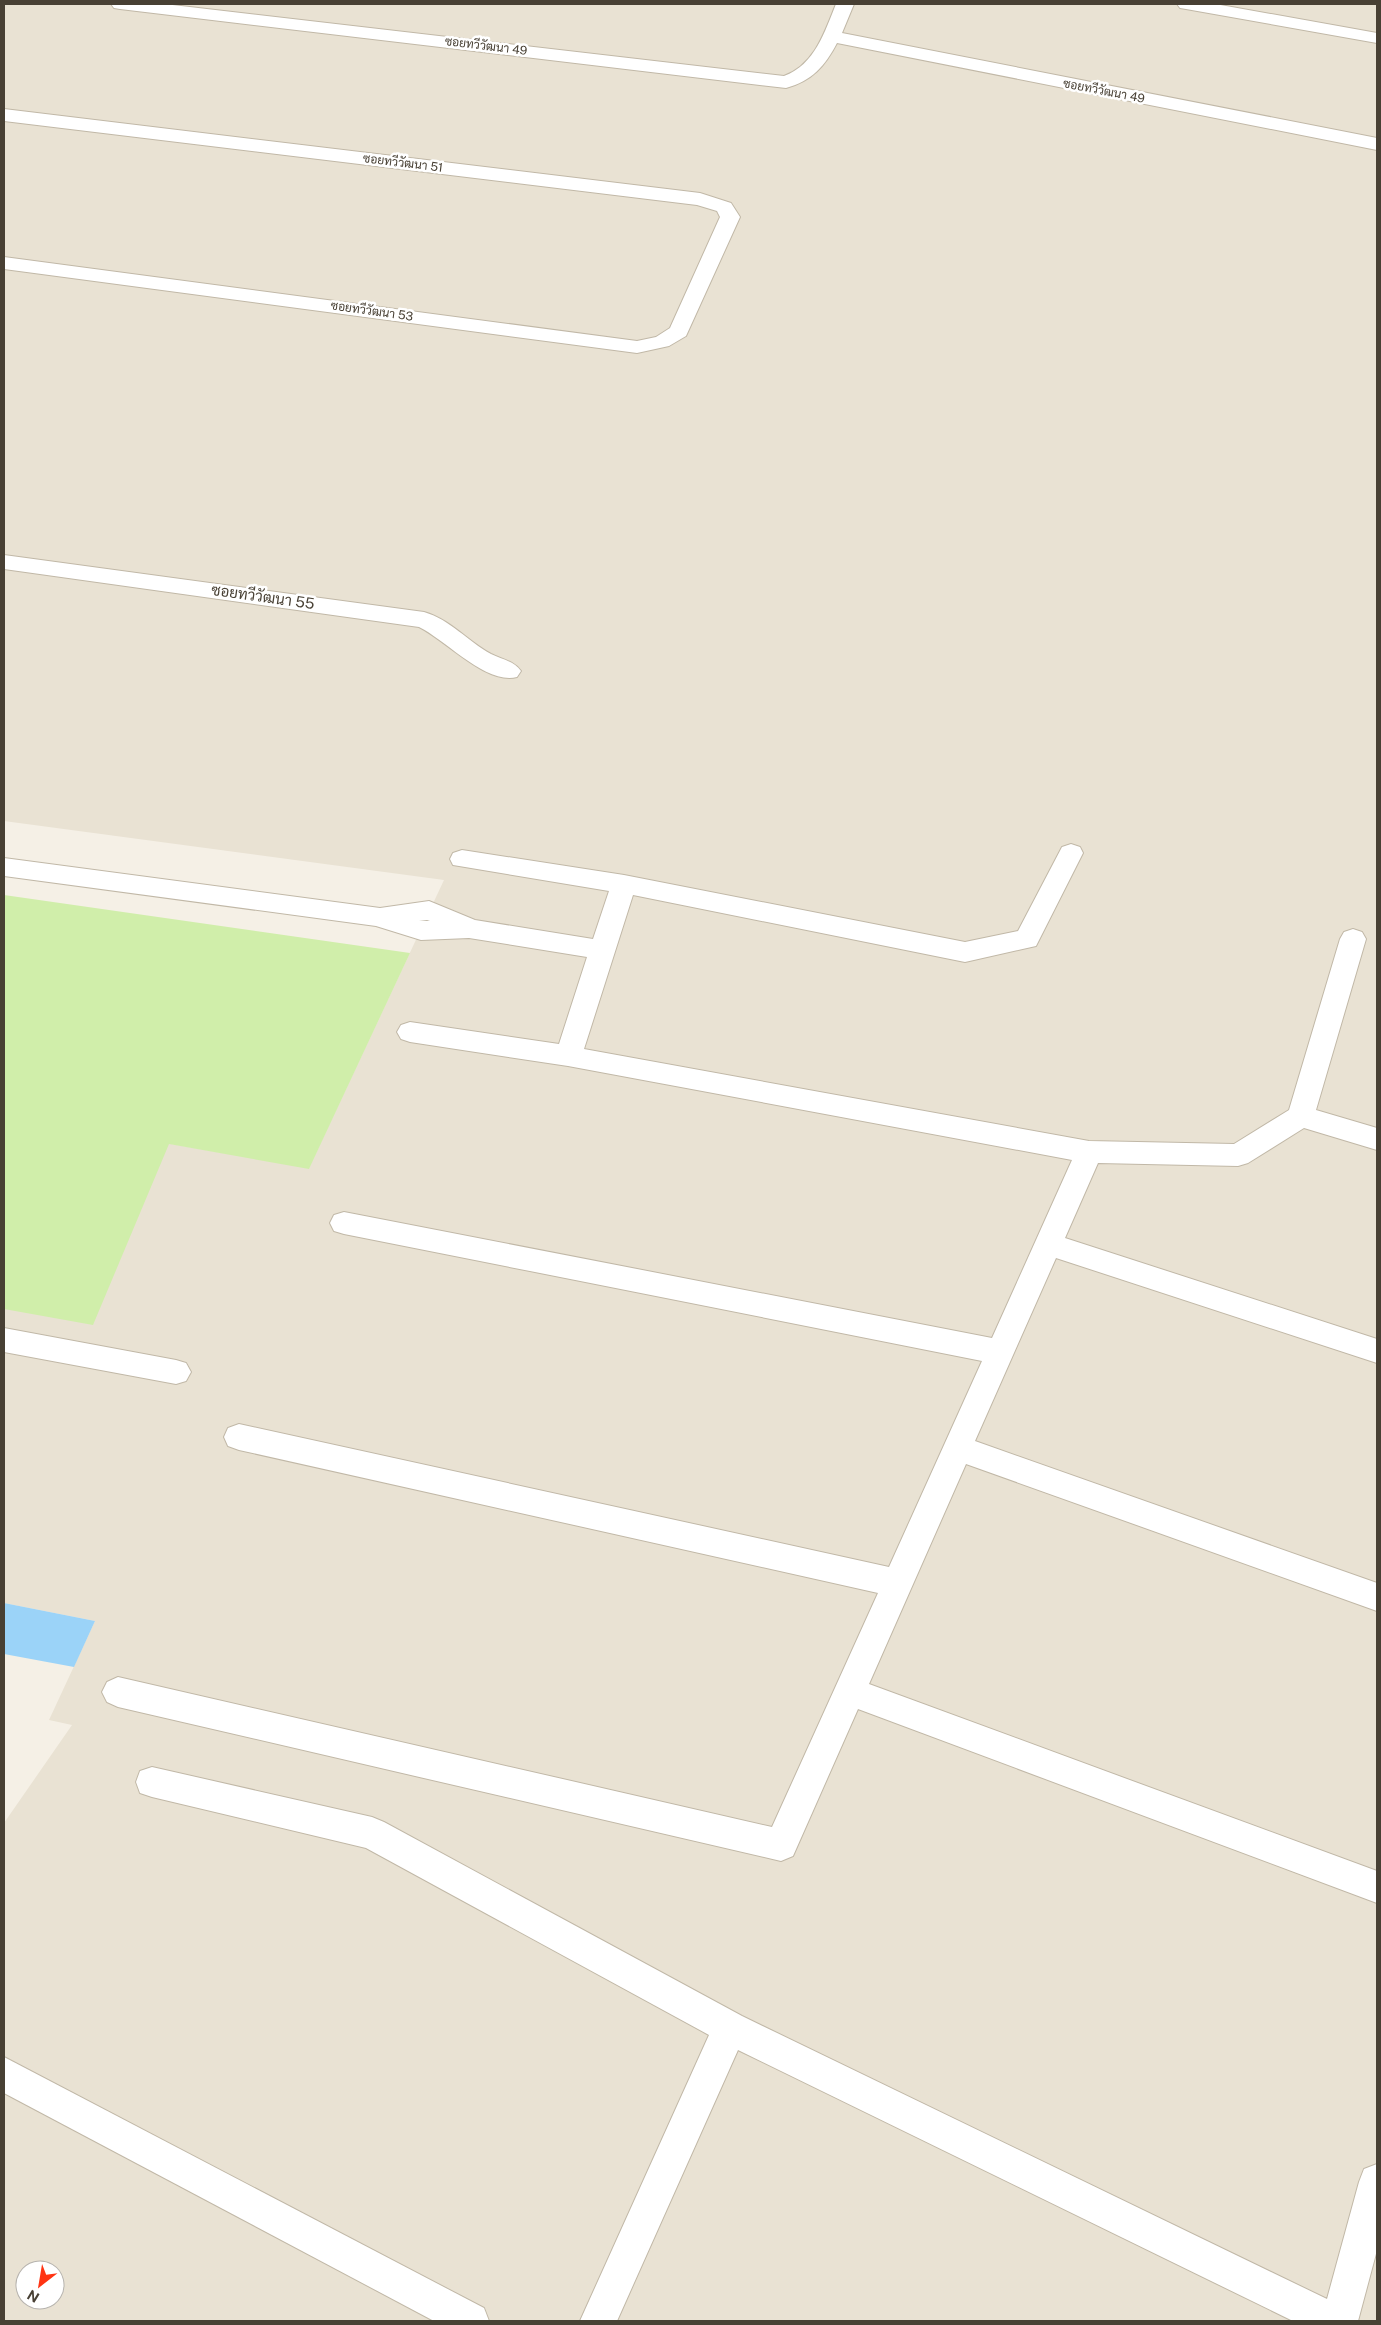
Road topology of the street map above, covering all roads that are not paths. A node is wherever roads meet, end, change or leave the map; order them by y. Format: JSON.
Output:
{"nodes":[{"id":1,"x":120,"y":4,"type":"edge"},
{"id":2,"x":845,"y":4,"type":"edge"},
{"id":3,"x":1186,"y":4,"type":"edge"},
{"id":4,"x":832,"y":37,"type":"junction"},
{"id":5,"x":1377,"y":38,"type":"edge"},
{"id":6,"x":4,"y":115,"type":"edge"},
{"id":7,"x":1377,"y":144,"type":"edge"},
{"id":8,"x":4,"y":263,"type":"edge"},
{"id":9,"x":704,"y":278,"type":"joint"},
{"id":10,"x":4,"y":562,"type":"edge"},
{"id":11,"x":509,"y":671,"type":"dead end"},
{"id":12,"x":1071,"y":853,"type":"dead end"},
{"id":13,"x":462,"y":858,"type":"dead end"},
{"id":14,"x":4,"y":867,"type":"edge"},
{"id":15,"x":624,"y":884,"type":"junction"},
{"id":16,"x":1353,"y":939,"type":"dead end"},
{"id":17,"x":603,"y":950,"type":"junction"},
{"id":18,"x":410,"y":1032,"type":"dead end"},
{"id":19,"x":568,"y":1056,"type":"junction"},
{"id":20,"x":1302,"y":1116,"type":"junction"},
{"id":21,"x":1377,"y":1139,"type":"edge"},
{"id":22,"x":1089,"y":1152,"type":"junction"},
{"id":23,"x":344,"y":1223,"type":"dead end"},
{"id":24,"x":1048,"y":1244,"type":"junction"},
{"id":25,"x":4,"y":1340,"type":"edge"},
{"id":26,"x":1377,"y":1351,"type":"edge"},
{"id":27,"x":1000,"y":1352,"type":"junction"},
{"id":28,"x":176,"y":1372,"type":"dead end"},
{"id":29,"x":239,"y":1437,"type":"dead end"},
{"id":30,"x":958,"y":1448,"type":"junction"},
{"id":31,"x":897,"y":1583,"type":"junction"},
{"id":32,"x":1377,"y":1597,"type":"edge"},
{"id":33,"x":849,"y":1691,"type":"junction"},
{"id":34,"x":118,"y":1692,"type":"dead end"},
{"id":35,"x":152,"y":1782,"type":"dead end"},
{"id":36,"x":1377,"y":1887,"type":"edge"},
{"id":37,"x":730,"y":2028,"type":"junction"},
{"id":38,"x":4,"y":2074,"type":"edge"},
{"id":39,"x":1377,"y":2182,"type":"edge"},
{"id":40,"x":471,"y":2321,"type":"edge"},
{"id":41,"x":598,"y":2321,"type":"edge"},
{"id":42,"x":1332,"y":2321,"type":"edge"},
{"id":43,"x":1340,"y":2321,"type":"edge"}],
"edges":[{"from":1,"to":4,"type":"street","name":"ซอยทวีวัฒนา 49"},
{"from":2,"to":4,"type":"street","name":"ซอยทวีวัฒนา 49"},
{"from":3,"to":5,"type":"street"},
{"from":4,"to":7,"type":"street","name":"ซอยทวีวัฒนา 49"},
{"from":6,"to":9,"type":"street","name":"ซอยทวีวัฒนา 51"},
{"from":8,"to":9,"type":"street","name":"ซอยทวีวัฒนา 53"},
{"from":10,"to":11,"type":"street","name":"ซอยทวีวัฒนา 55"},
{"from":12,"to":15,"type":"street"},
{"from":13,"to":15,"type":"street"},
{"from":14,"to":17,"type":"street"},
{"from":15,"to":17,"type":"street"},
{"from":16,"to":20,"type":"street"},
{"from":17,"to":19,"type":"street"},
{"from":18,"to":19,"type":"street"},
{"from":19,"to":22,"type":"street"},
{"from":20,"to":21,"type":"street"},
{"from":20,"to":22,"type":"street"},
{"from":22,"to":24,"type":"street"},
{"from":23,"to":27,"type":"street"},
{"from":24,"to":26,"type":"street"},
{"from":24,"to":27,"type":"street"},
{"from":25,"to":28,"type":"street"},
{"from":27,"to":30,"type":"street"},
{"from":29,"to":31,"type":"street"},
{"from":30,"to":31,"type":"street"},
{"from":30,"to":32,"type":"street"},
{"from":31,"to":33,"type":"street"},
{"from":33,"to":34,"type":"street"},
{"from":33,"to":36,"type":"street"},
{"from":35,"to":37,"type":"street"},
{"from":37,"to":41,"type":"street"},
{"from":37,"to":42,"type":"street"},
{"from":38,"to":40,"type":"street"},
{"from":39,"to":43,"type":"street"}]}
